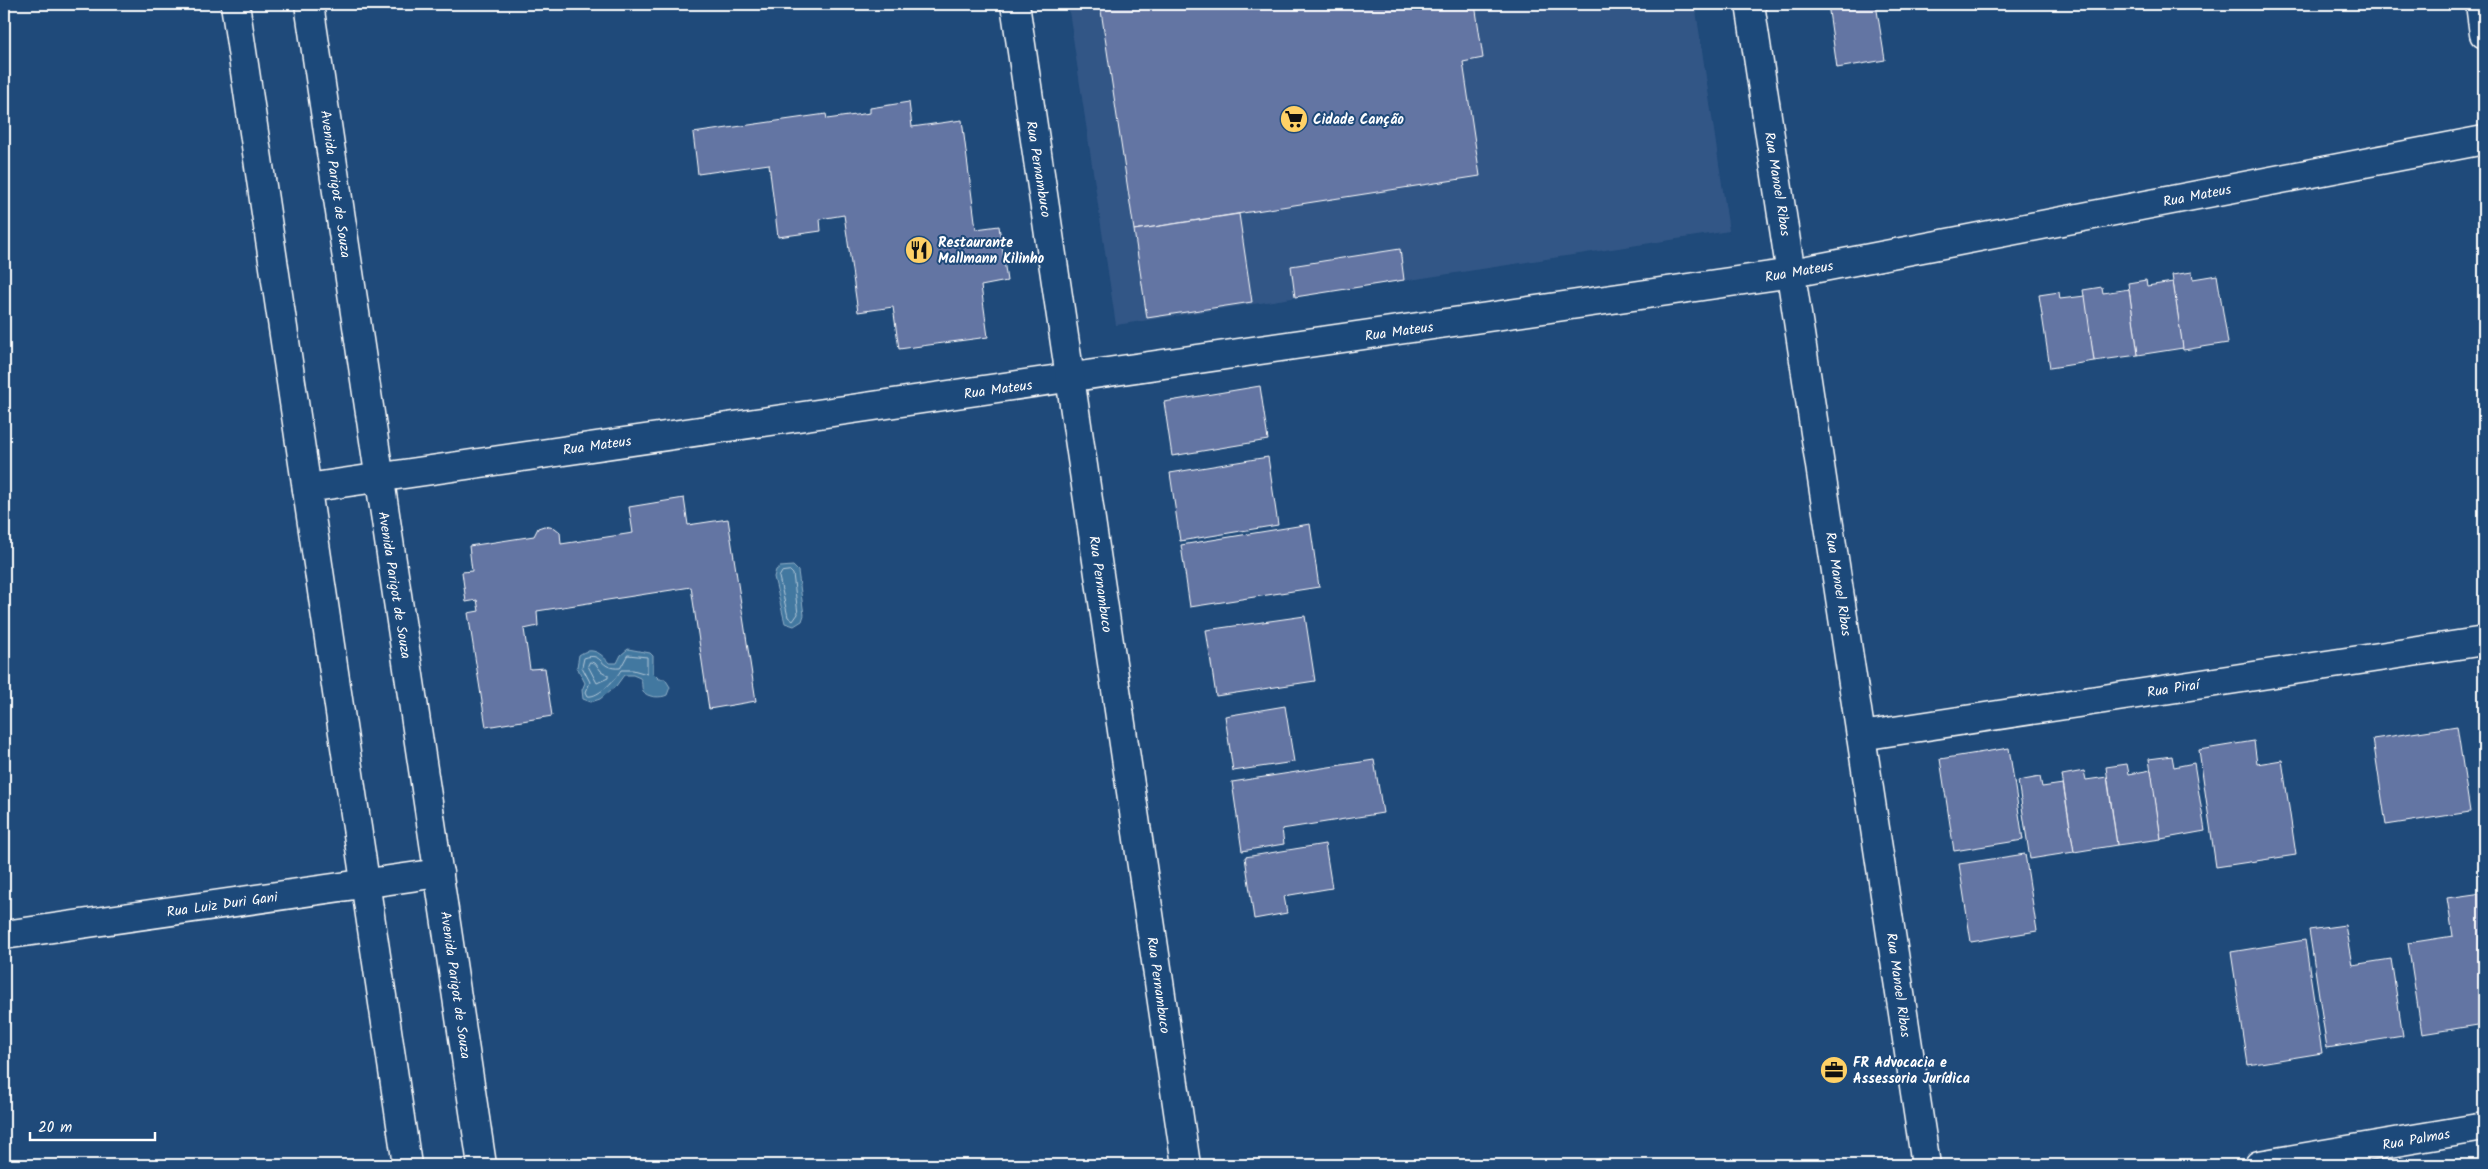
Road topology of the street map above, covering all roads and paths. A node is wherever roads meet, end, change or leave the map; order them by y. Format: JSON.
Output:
{"nodes":[{"id":1,"x":235,"y":4,"type":"edge"},
{"id":2,"x":309,"y":4,"type":"edge"},
{"id":3,"x":1014,"y":4,"type":"edge"},
{"id":4,"x":1750,"y":4,"type":"edge"},
{"id":5,"x":2480,"y":4,"type":"edge"},
{"id":6,"x":2484,"y":34,"type":"edge"},
{"id":7,"x":2484,"y":140,"type":"edge"},
{"id":8,"x":1792,"y":273,"type":"junction"},
{"id":9,"x":1071,"y":378,"type":"junction"},
{"id":10,"x":379,"y":476,"type":"junction"},
{"id":11,"x":307,"y":488,"type":"junction"},
{"id":12,"x":2484,"y":641,"type":"edge"},
{"id":13,"x":1862,"y":736,"type":"junction"},
{"id":14,"x":439,"y":873,"type":"junction"},
{"id":15,"x":364,"y":884,"type":"junction"},
{"id":16,"x":4,"y":935,"type":"edge"},
{"id":17,"x":2484,"y":1128,"type":"edge"},
{"id":18,"x":407,"y":1165,"type":"edge"},
{"id":19,"x":482,"y":1165,"type":"edge"},
{"id":20,"x":1186,"y":1165,"type":"edge"},
{"id":21,"x":1926,"y":1165,"type":"edge"},
{"id":22,"x":2259,"y":1165,"type":"edge"}],
"edges":[{"from":1,"to":11,"type":"street"},
{"from":2,"to":10,"type":"street","name":"Avenida Parigot de Souza"},
{"from":3,"to":9,"type":"street","name":"Rua Pernambuco"},
{"from":4,"to":8,"type":"street","name":"Rua Manoel Ribas"},
{"from":5,"to":6,"type":"street"},
{"from":7,"to":8,"type":"street","name":"Rua Mateus"},
{"from":8,"to":9,"type":"street","name":"Rua Mateus"},
{"from":8,"to":13,"type":"street","name":"Rua Manoel Ribas"},
{"from":9,"to":10,"type":"street","name":"Rua Mateus"},
{"from":9,"to":20,"type":"street","name":"Rua Pernambuco"},
{"from":10,"to":11,"type":"street","name":"Rua Mateus"},
{"from":10,"to":14,"type":"street","name":"Avenida Parigot de Souza"},
{"from":11,"to":15,"type":"street"},
{"from":12,"to":13,"type":"street","name":"Rua Piraí"},
{"from":13,"to":21,"type":"street","name":"Rua Manoel Ribas"},
{"from":14,"to":15,"type":"street","name":"Rua Luiz Duri Gani"},
{"from":14,"to":19,"type":"street","name":"Avenida Parigot de Souza"},
{"from":15,"to":16,"type":"street","name":"Rua Luiz Duri Gani"},
{"from":15,"to":18,"type":"street"},
{"from":17,"to":22,"type":"street","name":"Rua Palmas"}]}
